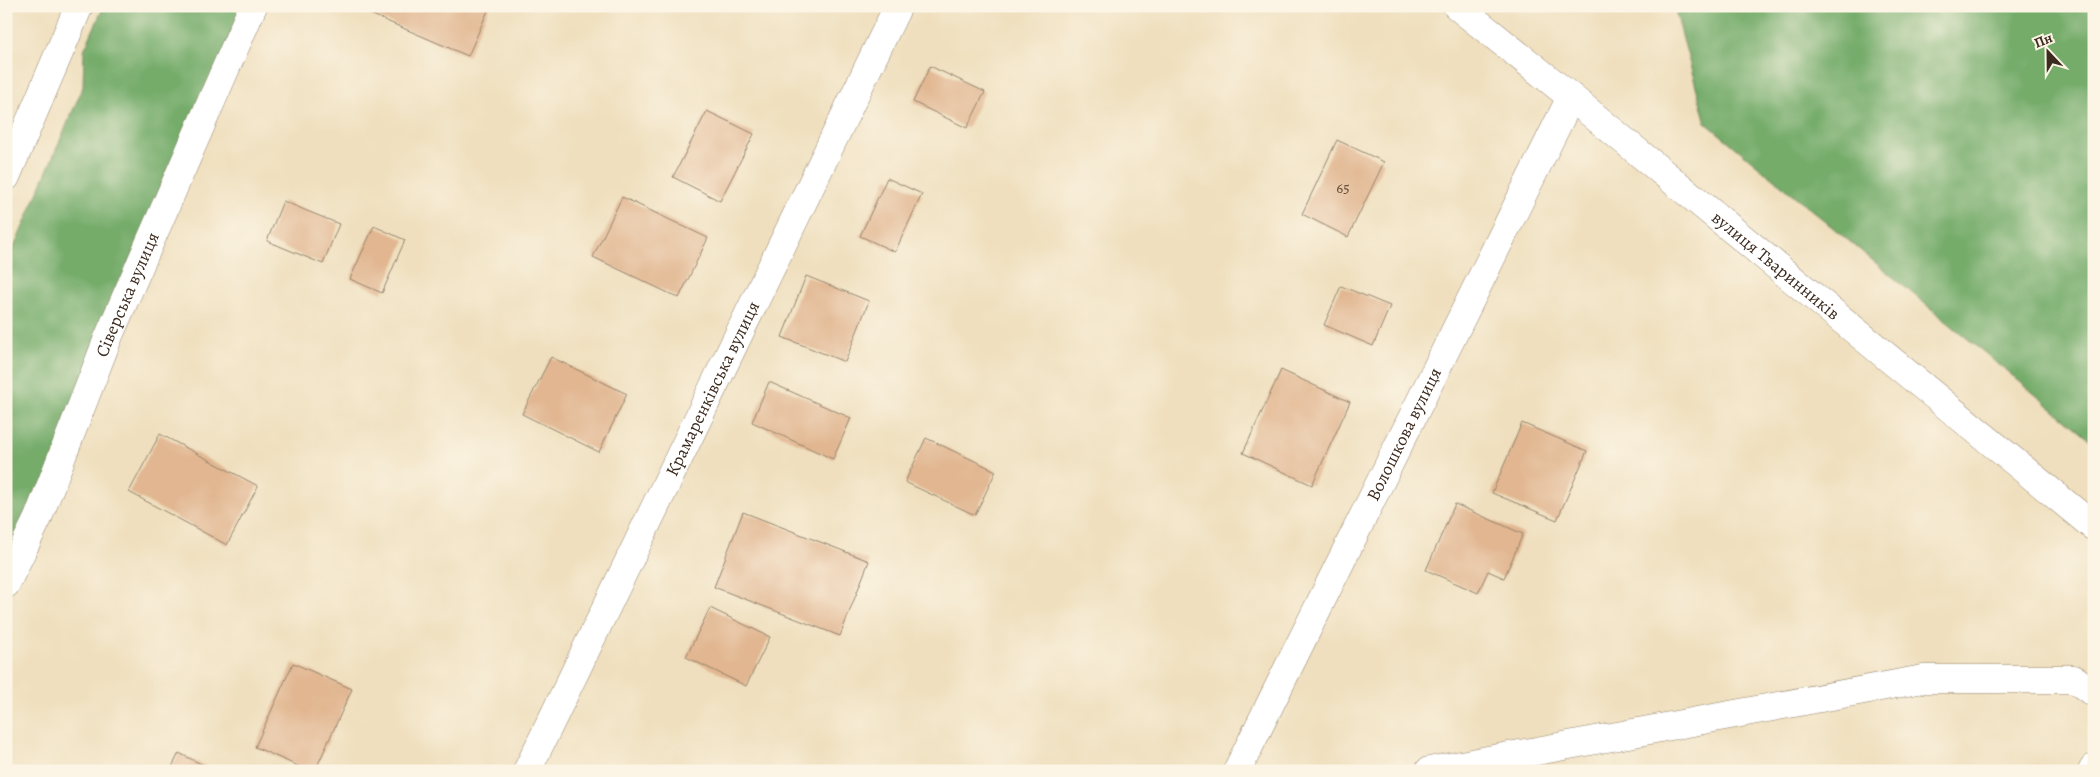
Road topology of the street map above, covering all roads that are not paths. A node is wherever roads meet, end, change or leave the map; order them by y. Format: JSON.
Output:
{"nodes":[{"id":1,"x":79,"y":6,"type":"edge"},
{"id":2,"x":253,"y":6,"type":"edge"},
{"id":3,"x":898,"y":6,"type":"edge"},
{"id":4,"x":1464,"y":8,"type":"edge"},
{"id":5,"x":55,"y":60,"type":"junction"},
{"id":6,"x":1571,"y":97,"type":"junction"},
{"id":7,"x":6,"y":134,"type":"edge"},
{"id":8,"x":6,"y":177,"type":"edge"},
{"id":9,"x":2094,"y":527,"type":"edge"},
{"id":10,"x":6,"y":584,"type":"edge"},
{"id":11,"x":2094,"y":693,"type":"edge"},
{"id":12,"x":527,"y":771,"type":"edge"},
{"id":13,"x":1237,"y":771,"type":"edge"},
{"id":14,"x":1429,"y":771,"type":"edge"}],
"edges":[{"from":1,"to":5,"type":"street"},
{"from":2,"to":10,"type":"street","name":"Сіверська вулиця"},
{"from":3,"to":12,"type":"street","name":"Крамаренківська вулиця"},
{"from":4,"to":6,"type":"street","name":"вулиця Тваринників"},
{"from":5,"to":7,"type":"street"},
{"from":5,"to":8,"type":"street"},
{"from":6,"to":9,"type":"street","name":"вулиця Тваринників"},
{"from":6,"to":13,"type":"street","name":"Волошкова вулиця"},
{"from":11,"to":14,"type":"street"}]}
